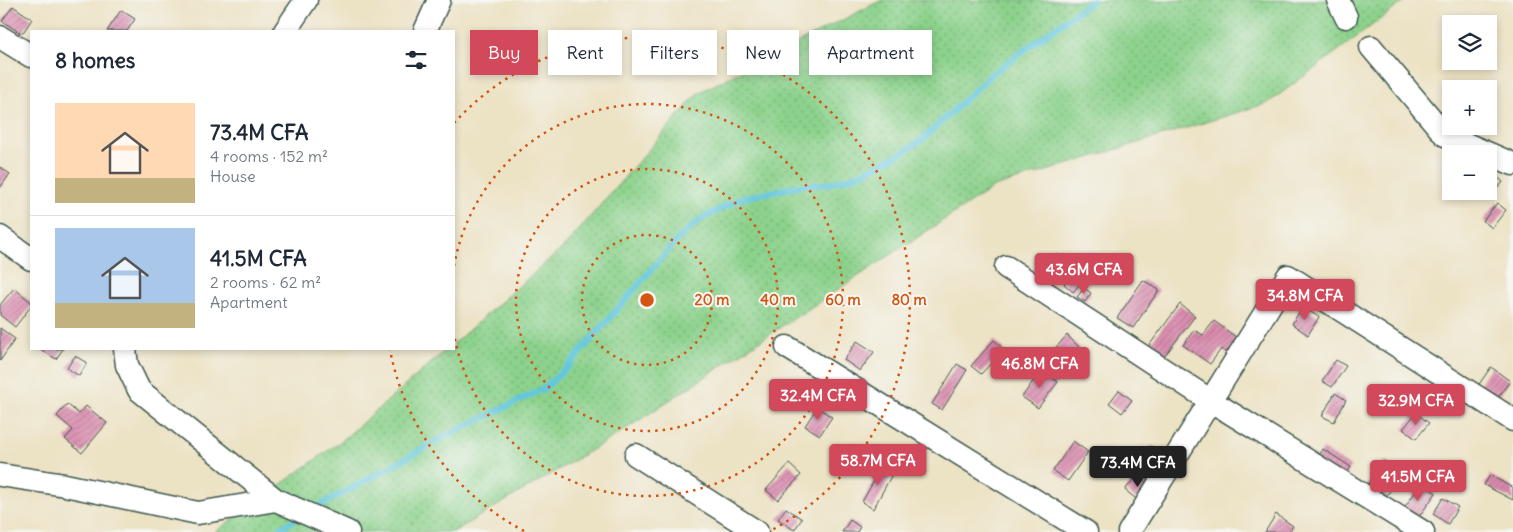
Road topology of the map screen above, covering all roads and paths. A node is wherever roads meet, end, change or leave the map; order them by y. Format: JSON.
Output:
{"nodes":[{"id":1,"x":306,"y":0,"type":"edge"},
{"id":2,"x":439,"y":0,"type":"edge"},
{"id":3,"x":286,"y":30,"type":"edge"},
{"id":4,"x":426,"y":30,"type":"edge"},
{"id":5,"x":0,"y":36,"type":"edge"},
{"id":6,"x":1371,"y":47,"type":"dead end"},
{"id":7,"x":30,"y":55,"type":"edge"},
{"id":8,"x":1513,"y":164,"type":"edge"},
{"id":9,"x":0,"y":237,"type":"edge"},
{"id":10,"x":30,"y":258,"type":"edge"},
{"id":11,"x":1006,"y":267,"type":"dead end"},
{"id":12,"x":787,"y":347,"type":"dead end"},
{"id":13,"x":125,"y":350,"type":"edge"},
{"id":14,"x":1211,"y":401,"type":"junction"},
{"id":15,"x":1513,"y":420,"type":"edge"},
{"id":16,"x":636,"y":455,"type":"dead end"},
{"id":17,"x":0,"y":475,"type":"edge"},
{"id":18,"x":276,"y":500,"type":"junction"},
{"id":19,"x":348,"y":532,"type":"edge"},
{"id":20,"x":757,"y":532,"type":"edge"},
{"id":21,"x":1086,"y":532,"type":"edge"},
{"id":22,"x":1129,"y":532,"type":"edge"},
{"id":23,"x":1423,"y":532,"type":"edge"}],
"edges":[{"from":1,"to":3,"type":"street"},
{"from":2,"to":4,"type":"street"},
{"from":5,"to":7,"type":"street"},
{"from":6,"to":8,"type":"street"},
{"from":9,"to":10,"type":"street"},
{"from":11,"to":14,"type":"street"},
{"from":12,"to":21,"type":"street"},
{"from":13,"to":18,"type":"street"},
{"from":14,"to":15,"type":"street"},
{"from":14,"to":22,"type":"street"},
{"from":14,"to":23,"type":"street"},
{"from":16,"to":20,"type":"street"},
{"from":17,"to":18,"type":"street"},
{"from":18,"to":19,"type":"street"}]}
